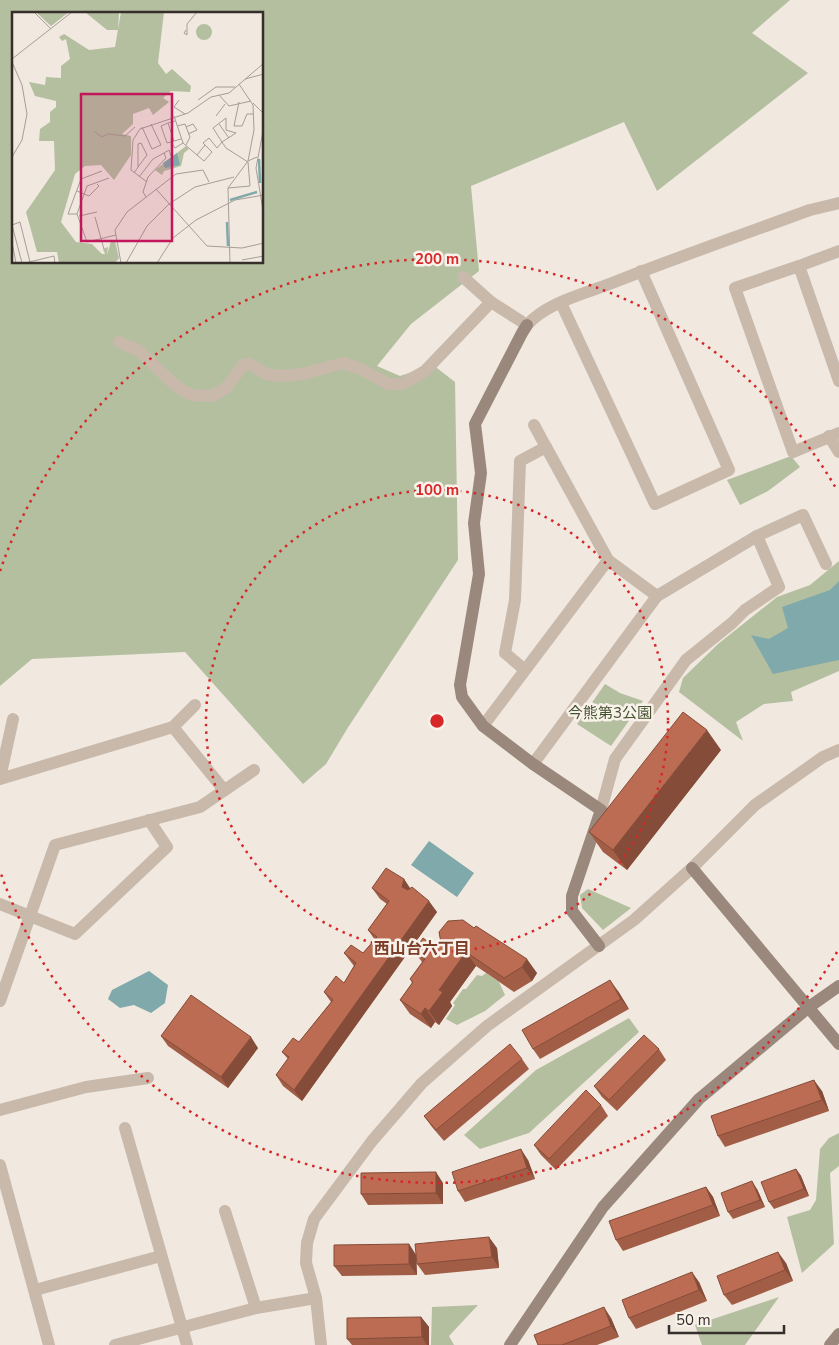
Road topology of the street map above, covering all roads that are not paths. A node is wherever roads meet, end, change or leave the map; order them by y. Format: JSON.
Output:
{"nodes":[{"id":1,"x":839,"y":203,"type":"edge"},
{"id":2,"x":839,"y":251,"type":"edge"},
{"id":3,"x":799,"y":266,"type":"junction"},
{"id":4,"x":641,"y":271,"type":"junction"},
{"id":5,"x":463,"y":277,"type":"dead end"},
{"id":6,"x":491,"y":302,"type":"junction"},
{"id":7,"x":561,"y":303,"type":"junction"},
{"id":8,"x":528,"y":326,"type":"junction"},
{"id":9,"x":119,"y":342,"type":"dead end"},
{"id":10,"x":839,"y":381,"type":"edge"},
{"id":11,"x":534,"y":425,"type":"dead end"},
{"id":12,"x":834,"y":434,"type":"edge"},
{"id":13,"x":546,"y":447,"type":"junction"},
{"id":14,"x":839,"y":452,"type":"edge"},
{"id":15,"x":757,"y":536,"type":"junction"},
{"id":16,"x":608,"y":560,"type":"junction"},
{"id":17,"x":826,"y":564,"type":"dead end"},
{"id":18,"x":657,"y":596,"type":"junction"},
{"id":19,"x":525,"y":670,"type":"junction"},
{"id":20,"x":195,"y":705,"type":"dead end"},
{"id":21,"x":13,"y":719,"type":"dead end"},
{"id":22,"x":172,"y":726,"type":"junction"},
{"id":23,"x":483,"y":726,"type":"junction"},
{"id":24,"x":839,"y":750,"type":"edge"},
{"id":25,"x":533,"y":764,"type":"junction"},
{"id":26,"x":254,"y":770,"type":"dead end"},
{"id":27,"x":0,"y":778,"type":"edge"},
{"id":28,"x":224,"y":790,"type":"junction"},
{"id":29,"x":601,"y":810,"type":"junction"},
{"id":30,"x":148,"y":820,"type":"junction"},
{"id":31,"x":692,"y":868,"type":"junction"},
{"id":32,"x":0,"y":904,"type":"edge"},
{"id":33,"x":30,"y":916,"type":"junction"},
{"id":34,"x":599,"y":946,"type":"junction"},
{"id":35,"x":839,"y":986,"type":"edge"},
{"id":36,"x":0,"y":1001,"type":"edge"},
{"id":37,"x":809,"y":1007,"type":"junction"},
{"id":38,"x":839,"y":1044,"type":"edge"},
{"id":39,"x":148,"y":1078,"type":"dead end"},
{"id":40,"x":0,"y":1110,"type":"edge"},
{"id":41,"x":125,"y":1128,"type":"dead end"},
{"id":42,"x":0,"y":1165,"type":"edge"},
{"id":43,"x":6,"y":1210,"type":"edge"},
{"id":44,"x":225,"y":1211,"type":"dead end"},
{"id":45,"x":161,"y":1256,"type":"junction"},
{"id":46,"x":35,"y":1290,"type":"junction"},
{"id":47,"x":316,"y":1298,"type":"junction"},
{"id":48,"x":256,"y":1308,"type":"junction"},
{"id":49,"x":182,"y":1328,"type":"junction"},
{"id":50,"x":839,"y":1334,"type":"edge"},
{"id":51,"x":49,"y":1345,"type":"edge"},
{"id":52,"x":115,"y":1345,"type":"edge"},
{"id":53,"x":186,"y":1345,"type":"edge"},
{"id":54,"x":321,"y":1345,"type":"edge"},
{"id":55,"x":510,"y":1345,"type":"edge"},
{"id":56,"x":830,"y":1345,"type":"edge"}],
"edges":[{"from":1,"to":4,"type":"street"},
{"from":2,"to":3,"type":"street"},
{"from":3,"to":10,"type":"street"},
{"from":3,"to":12,"type":"street"},
{"from":4,"to":7,"type":"street"},
{"from":4,"to":7,"type":"street"},
{"from":5,"to":6,"type":"street"},
{"from":6,"to":8,"type":"street"},
{"from":6,"to":9,"type":"street"},
{"from":7,"to":8,"type":"street"},
{"from":8,"to":23,"type":"street"},
{"from":11,"to":13,"type":"street"},
{"from":12,"to":14,"type":"street"},
{"from":13,"to":16,"type":"street"},
{"from":13,"to":19,"type":"street"},
{"from":15,"to":17,"type":"street"},
{"from":15,"to":18,"type":"street"},
{"from":15,"to":29,"type":"street"},
{"from":16,"to":18,"type":"street"},
{"from":16,"to":19,"type":"street"},
{"from":18,"to":25,"type":"street"},
{"from":19,"to":23,"type":"street"},
{"from":20,"to":22,"type":"street"},
{"from":21,"to":27,"type":"street"},
{"from":22,"to":27,"type":"street"},
{"from":22,"to":28,"type":"street"},
{"from":23,"to":25,"type":"street"},
{"from":24,"to":31,"type":"street"},
{"from":25,"to":29,"type":"street"},
{"from":26,"to":28,"type":"street"},
{"from":28,"to":30,"type":"street"},
{"from":29,"to":34,"type":"street"},
{"from":30,"to":33,"type":"street"},
{"from":30,"to":33,"type":"street"},
{"from":31,"to":34,"type":"street"},
{"from":31,"to":37,"type":"street"},
{"from":32,"to":33,"type":"street"},
{"from":33,"to":36,"type":"street"},
{"from":34,"to":47,"type":"street"},
{"from":35,"to":37,"type":"street"},
{"from":37,"to":38,"type":"street"},
{"from":37,"to":55,"type":"street"},
{"from":39,"to":40,"type":"street"},
{"from":41,"to":45,"type":"street"},
{"from":42,"to":43,"type":"street"},
{"from":43,"to":46,"type":"street"},
{"from":44,"to":48,"type":"street"},
{"from":45,"to":46,"type":"street"},
{"from":45,"to":49,"type":"street"},
{"from":46,"to":51,"type":"street"},
{"from":47,"to":48,"type":"street"},
{"from":47,"to":54,"type":"street"},
{"from":48,"to":49,"type":"street"},
{"from":49,"to":52,"type":"street"},
{"from":49,"to":53,"type":"street"},
{"from":50,"to":56,"type":"street"}]}
